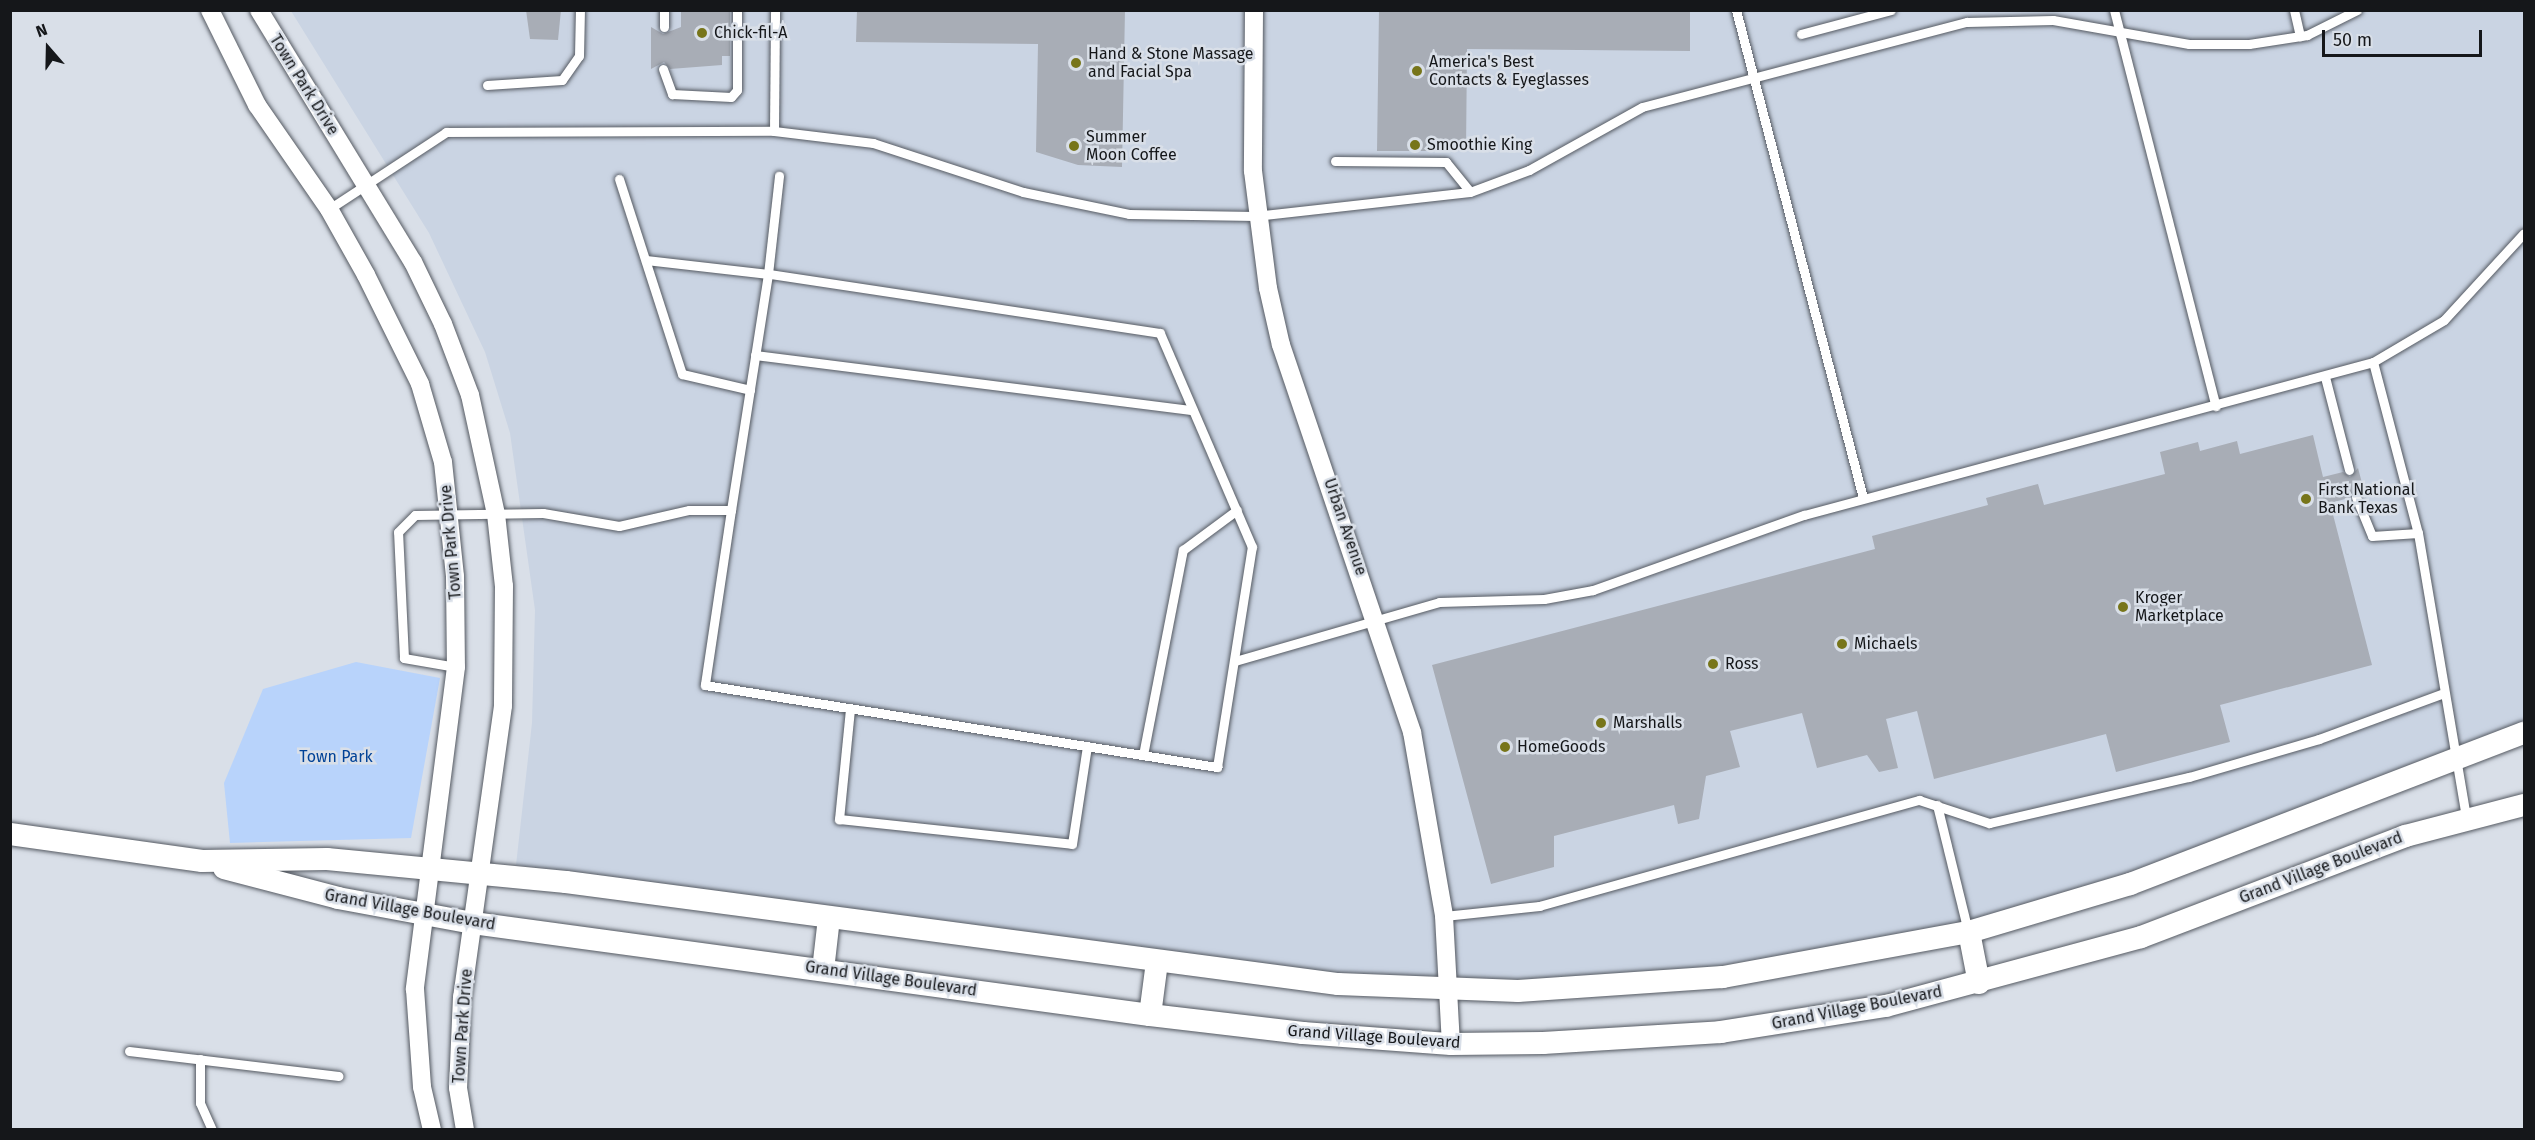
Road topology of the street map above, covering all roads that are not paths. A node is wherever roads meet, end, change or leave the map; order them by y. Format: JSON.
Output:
{"nodes":[{"id":1,"x":210,"y":10,"type":"edge"},
{"id":2,"x":259,"y":10,"type":"edge"},
{"id":3,"x":580,"y":10,"type":"edge"},
{"id":4,"x":664,"y":10,"type":"edge"},
{"id":5,"x":737,"y":10,"type":"edge"},
{"id":6,"x":775,"y":10,"type":"edge"},
{"id":7,"x":1254,"y":10,"type":"edge"},
{"id":8,"x":1736,"y":10,"type":"edge"},
{"id":9,"x":1891,"y":10,"type":"edge"},
{"id":10,"x":2114,"y":10,"type":"edge"},
{"id":11,"x":2294,"y":10,"type":"edge"},
{"id":12,"x":2357,"y":10,"type":"edge"},
{"id":13,"x":664,"y":27,"type":"dead end"},
{"id":14,"x":2119,"y":32,"type":"junction"},
{"id":15,"x":1801,"y":34,"type":"dead end"},
{"id":16,"x":2300,"y":36,"type":"junction"},
{"id":17,"x":663,"y":69,"type":"dead end"},
{"id":18,"x":1754,"y":78,"type":"junction"},
{"id":19,"x":487,"y":85,"type":"dead end"},
{"id":20,"x":774,"y":131,"type":"junction"},
{"id":21,"x":1335,"y":161,"type":"dead end"},
{"id":22,"x":779,"y":176,"type":"dead end"},
{"id":23,"x":619,"y":179,"type":"dead end"},
{"id":24,"x":366,"y":184,"type":"junction"},
{"id":25,"x":1470,"y":192,"type":"junction"},
{"id":26,"x":329,"y":209,"type":"junction"},
{"id":27,"x":1255,"y":216,"type":"junction"},
{"id":28,"x":2524,"y":233,"type":"edge"},
{"id":29,"x":646,"y":260,"type":"junction"},
{"id":30,"x":768,"y":274,"type":"junction"},
{"id":31,"x":755,"y":355,"type":"junction"},
{"id":32,"x":2373,"y":362,"type":"junction"},
{"id":33,"x":2325,"y":376,"type":"junction"},
{"id":34,"x":750,"y":390,"type":"junction"},
{"id":35,"x":2216,"y":406,"type":"junction"},
{"id":36,"x":1193,"y":410,"type":"junction"},
{"id":37,"x":2349,"y":470,"type":"dead end"},
{"id":38,"x":2356,"y":496,"type":"dead end"},
{"id":39,"x":1863,"y":498,"type":"junction"},
{"id":40,"x":731,"y":510,"type":"junction"},
{"id":41,"x":1237,"y":510,"type":"junction"},
{"id":42,"x":451,"y":513,"type":"junction"},
{"id":43,"x":496,"y":514,"type":"junction"},
{"id":44,"x":2418,"y":534,"type":"junction"},
{"id":45,"x":1378,"y":621,"type":"junction"},
{"id":46,"x":1235,"y":661,"type":"junction"},
{"id":47,"x":456,"y":667,"type":"junction"},
{"id":48,"x":2441,"y":694,"type":"junction"},
{"id":49,"x":850,"y":709,"type":"junction"},
{"id":50,"x":2524,"y":733,"type":"edge"},
{"id":51,"x":1087,"y":746,"type":"junction"},
{"id":52,"x":1143,"y":755,"type":"junction"},
{"id":53,"x":2454,"y":758,"type":"junction"},
{"id":54,"x":1937,"y":805,"type":"junction"},
{"id":55,"x":2524,"y":805,"type":"edge"},
{"id":56,"x":2466,"y":817,"type":"junction"},
{"id":57,"x":10,"y":834,"type":"edge"},
{"id":58,"x":202,"y":861,"type":"junction"},
{"id":59,"x":430,"y":870,"type":"junction"},
{"id":60,"x":480,"y":876,"type":"junction"},
{"id":61,"x":424,"y":915,"type":"junction"},
{"id":62,"x":1444,"y":916,"type":"junction"},
{"id":63,"x":829,"y":918,"type":"junction"},
{"id":64,"x":473,"y":923,"type":"junction"},
{"id":65,"x":1969,"y":932,"type":"junction"},
{"id":66,"x":1157,"y":962,"type":"junction"},
{"id":67,"x":823,"y":970,"type":"junction"},
{"id":68,"x":1979,"y":983,"type":"junction"},
{"id":69,"x":1450,"y":992,"type":"junction"},
{"id":70,"x":1150,"y":1015,"type":"junction"},
{"id":71,"x":1451,"y":1044,"type":"junction"},
{"id":72,"x":129,"y":1051,"type":"dead end"},
{"id":73,"x":200,"y":1059,"type":"junction"},
{"id":74,"x":339,"y":1076,"type":"dead end"},
{"id":75,"x":212,"y":1130,"type":"edge"},
{"id":76,"x":432,"y":1130,"type":"edge"},
{"id":77,"x":465,"y":1130,"type":"edge"}],
"edges":[{"from":1,"to":26,"type":"street","name":"Town Park Drive"},
{"from":2,"to":24,"type":"street","name":"Town Park Drive"},
{"from":3,"to":19,"type":"lane"},
{"from":4,"to":13,"type":"lane"},
{"from":5,"to":17,"type":"lane"},
{"from":6,"to":20,"type":"lane"},
{"from":7,"to":27,"type":"street","name":"Urban Avenue"},
{"from":8,"to":18,"type":"lane"},
{"from":9,"to":15,"type":"lane"},
{"from":10,"to":14,"type":"lane"},
{"from":11,"to":16,"type":"lane"},
{"from":12,"to":16,"type":"lane"},
{"from":14,"to":16,"type":"lane"},
{"from":14,"to":18,"type":"lane"},
{"from":14,"to":35,"type":"lane"},
{"from":18,"to":25,"type":"lane"},
{"from":18,"to":39,"type":"lane"},
{"from":20,"to":24,"type":"lane"},
{"from":20,"to":27,"type":"lane"},
{"from":21,"to":25,"type":"lane"},
{"from":22,"to":30,"type":"lane"},
{"from":23,"to":29,"type":"lane"},
{"from":24,"to":26,"type":"lane"},
{"from":24,"to":43,"type":"street","name":"Town Park Drive"},
{"from":25,"to":27,"type":"lane"},
{"from":26,"to":42,"type":"street","name":"Town Park Drive"},
{"from":27,"to":45,"type":"street","name":"Urban Avenue"},
{"from":28,"to":32,"type":"lane"},
{"from":29,"to":30,"type":"lane"},
{"from":29,"to":34,"type":"lane"},
{"from":30,"to":31,"type":"lane"},
{"from":30,"to":36,"type":"lane"},
{"from":31,"to":34,"type":"lane"},
{"from":31,"to":36,"type":"lane"},
{"from":32,"to":33,"type":"lane"},
{"from":32,"to":44,"type":"lane"},
{"from":33,"to":35,"type":"lane"},
{"from":33,"to":37,"type":"lane"},
{"from":34,"to":40,"type":"lane"},
{"from":35,"to":39,"type":"lane"},
{"from":36,"to":41,"type":"lane"},
{"from":38,"to":44,"type":"lane"},
{"from":39,"to":45,"type":"lane"},
{"from":40,"to":43,"type":"lane"},
{"from":40,"to":49,"type":"lane"},
{"from":41,"to":46,"type":"lane"},
{"from":41,"to":52,"type":"lane"},
{"from":42,"to":43,"type":"lane"},
{"from":42,"to":47,"type":"street","name":"Town Park Drive"},
{"from":42,"to":47,"type":"lane"},
{"from":43,"to":60,"type":"street","name":"Town Park Drive"},
{"from":44,"to":48,"type":"lane"},
{"from":45,"to":46,"type":"lane"},
{"from":45,"to":62,"type":"street","name":"Urban Avenue"},
{"from":46,"to":52,"type":"lane"},
{"from":47,"to":59,"type":"street","name":"Town Park Drive"},
{"from":48,"to":53,"type":"lane"},
{"from":48,"to":54,"type":"lane"},
{"from":49,"to":51,"type":"lane"},
{"from":49,"to":51,"type":"lane"},
{"from":50,"to":53,"type":"street","name":"Grand Village Boulevard"},
{"from":51,"to":52,"type":"lane"},
{"from":53,"to":56,"type":"lane"},
{"from":53,"to":65,"type":"street","name":"Grand Village Boulevard"},
{"from":54,"to":62,"type":"lane"},
{"from":54,"to":65,"type":"lane"},
{"from":55,"to":56,"type":"street","name":"Grand Village Boulevard"},
{"from":56,"to":68,"type":"street","name":"Grand Village Boulevard"},
{"from":57,"to":58,"type":"street","name":"Grand Village Boulevard"},
{"from":58,"to":59,"type":"street","name":"Grand Village Boulevard"},
{"from":58,"to":61,"type":"street","name":"Grand Village Boulevard"},
{"from":59,"to":60,"type":"street","name":"Grand Village Boulevard"},
{"from":59,"to":61,"type":"street","name":"Town Park Drive"},
{"from":60,"to":63,"type":"street","name":"Grand Village Boulevard"},
{"from":60,"to":64,"type":"street","name":"Town Park Drive"},
{"from":61,"to":64,"type":"street","name":"Grand Village Boulevard"},
{"from":61,"to":76,"type":"street","name":"Town Park Drive"},
{"from":62,"to":69,"type":"street","name":"Urban Avenue"},
{"from":63,"to":66,"type":"street","name":"Grand Village Boulevard"},
{"from":63,"to":67,"type":"street"},
{"from":64,"to":67,"type":"street","name":"Grand Village Boulevard"},
{"from":64,"to":77,"type":"street","name":"Town Park Drive"},
{"from":65,"to":68,"type":"street"},
{"from":65,"to":69,"type":"street","name":"Grand Village Boulevard"},
{"from":66,"to":69,"type":"street","name":"Grand Village Boulevard"},
{"from":66,"to":70,"type":"street"},
{"from":67,"to":70,"type":"street","name":"Grand Village Boulevard"},
{"from":68,"to":71,"type":"street","name":"Grand Village Boulevard"},
{"from":69,"to":71,"type":"street","name":"Urban Avenue"},
{"from":70,"to":71,"type":"street","name":"Grand Village Boulevard"},
{"from":72,"to":73,"type":"lane"},
{"from":73,"to":74,"type":"lane"},
{"from":73,"to":75,"type":"lane"}]}
